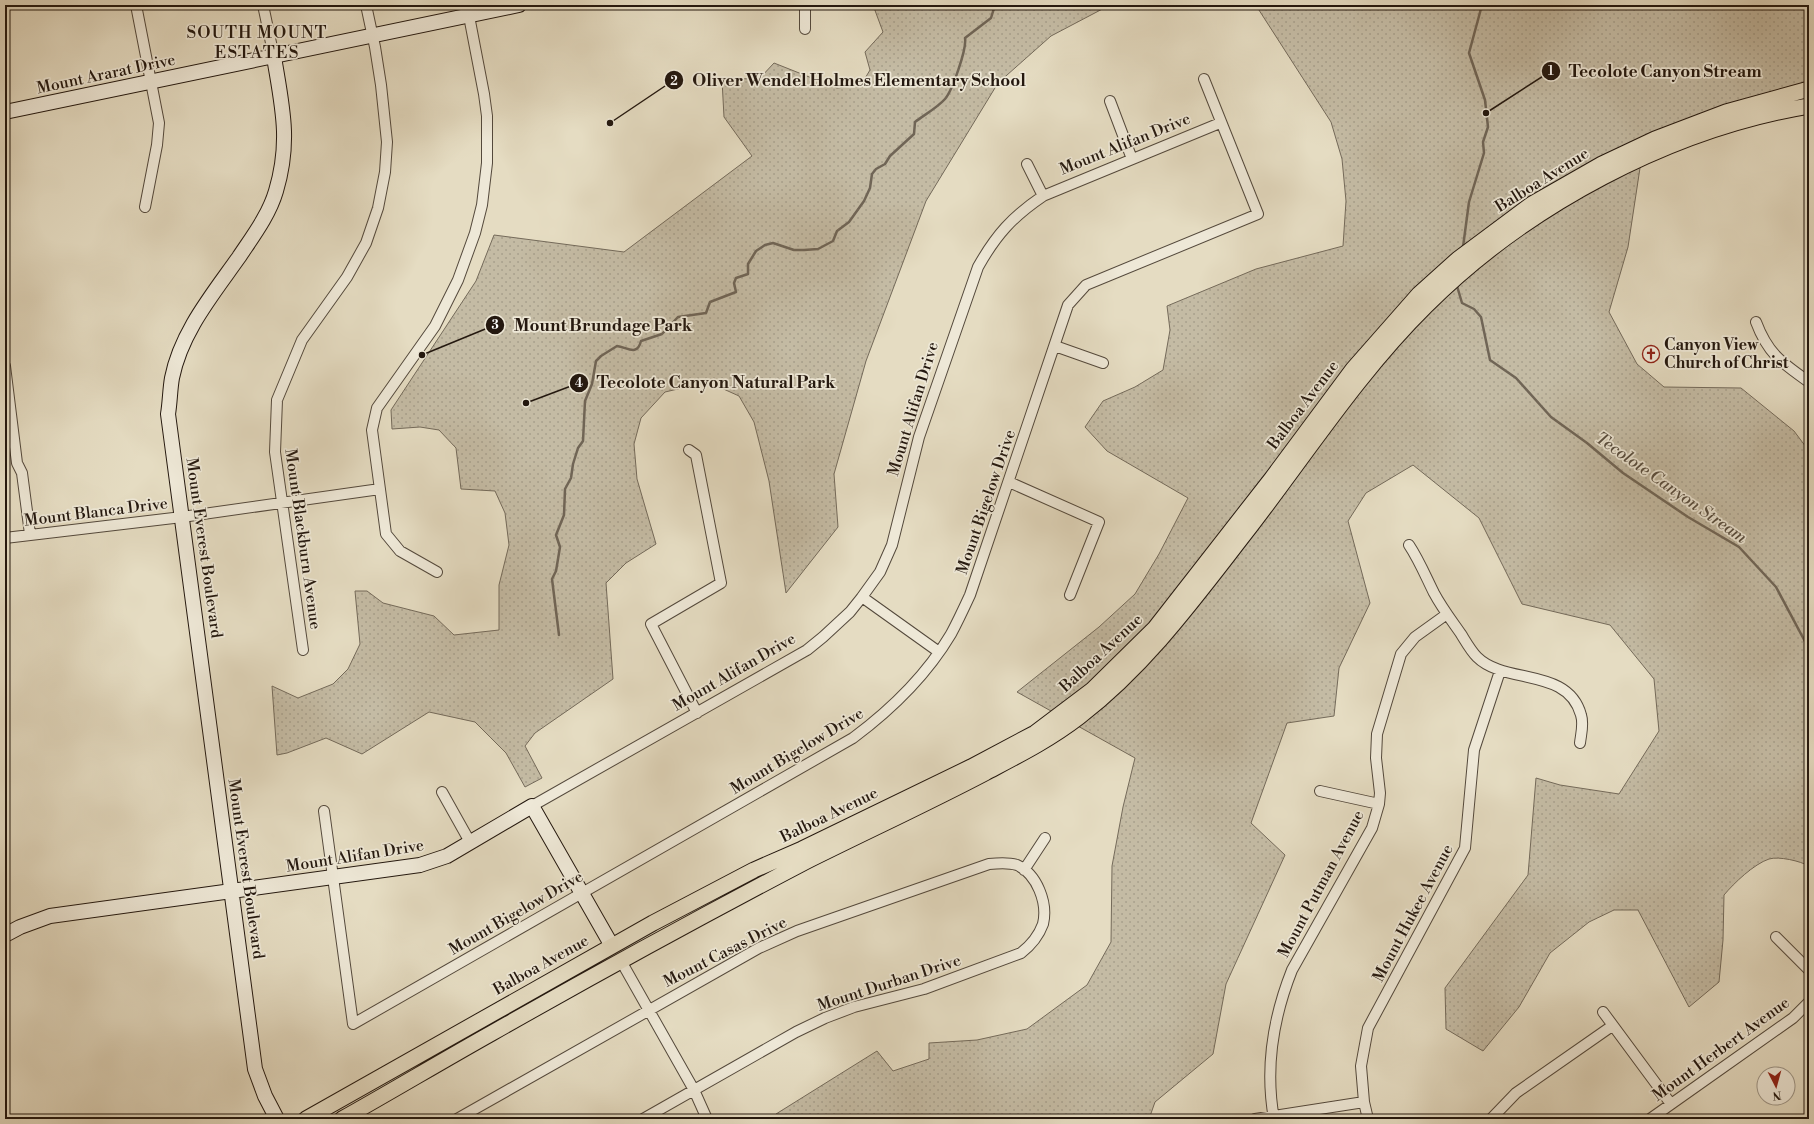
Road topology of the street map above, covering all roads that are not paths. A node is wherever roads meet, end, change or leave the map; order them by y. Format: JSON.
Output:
{"nodes":[{"id":1,"x":136,"y":5,"type":"edge"},
{"id":2,"x":263,"y":5,"type":"edge"},
{"id":3,"x":366,"y":5,"type":"edge"},
{"id":4,"x":519,"y":5,"type":"edge"},
{"id":5,"x":805,"y":5,"type":"edge"},
{"id":6,"x":469,"y":16,"type":"junction"},
{"id":7,"x":805,"y":29,"type":"dead end"},
{"id":8,"x":373,"y":35,"type":"junction"},
{"id":9,"x":274,"y":57,"type":"junction"},
{"id":10,"x":1204,"y":79,"type":"dead end"},
{"id":11,"x":151,"y":82,"type":"junction"},
{"id":12,"x":1809,"y":89,"type":"edge"},
{"id":13,"x":1110,"y":101,"type":"dead end"},
{"id":14,"x":1809,"y":106,"type":"edge"},
{"id":15,"x":5,"y":112,"type":"edge"},
{"id":16,"x":1809,"y":114,"type":"edge"},
{"id":17,"x":1220,"y":123,"type":"junction"},
{"id":18,"x":1653,"y":154,"type":"junction"},
{"id":19,"x":1132,"y":159,"type":"junction"},
{"id":20,"x":1027,"y":164,"type":"dead end"},
{"id":21,"x":1043,"y":196,"type":"junction"},
{"id":22,"x":145,"y":207,"type":"dead end"},
{"id":23,"x":1756,"y":322,"type":"dead end"},
{"id":24,"x":1055,"y":346,"type":"junction"},
{"id":25,"x":1103,"y":363,"type":"dead end"},
{"id":26,"x":5,"y":366,"type":"edge"},
{"id":27,"x":1809,"y":382,"type":"edge"},
{"id":28,"x":9,"y":431,"type":"edge"},
{"id":29,"x":689,"y":450,"type":"dead end"},
{"id":30,"x":1008,"y":482,"type":"junction"},
{"id":31,"x":380,"y":489,"type":"junction"},
{"id":32,"x":283,"y":503,"type":"junction"},
{"id":33,"x":182,"y":517,"type":"junction"},
{"id":34,"x":30,"y":534,"type":"junction"},
{"id":35,"x":5,"y":538,"type":"edge"},
{"id":36,"x":1409,"y":545,"type":"dead end"},
{"id":37,"x":437,"y":572,"type":"dead end"},
{"id":38,"x":1070,"y":595,"type":"dead end"},
{"id":39,"x":862,"y":597,"type":"junction"},
{"id":40,"x":1447,"y":614,"type":"junction"},
{"id":41,"x":303,"y":650,"type":"dead end"},
{"id":42,"x":939,"y":652,"type":"junction"},
{"id":43,"x":1500,"y":671,"type":"junction"},
{"id":44,"x":697,"y":713,"type":"junction"},
{"id":45,"x":1580,"y":743,"type":"dead end"},
{"id":46,"x":1320,"y":791,"type":"dead end"},
{"id":47,"x":442,"y":792,"type":"dead end"},
{"id":48,"x":1379,"y":804,"type":"junction"},
{"id":49,"x":532,"y":806,"type":"junction"},
{"id":50,"x":324,"y":811,"type":"dead end"},
{"id":51,"x":1045,"y":838,"type":"dead end"},
{"id":52,"x":470,"y":842,"type":"junction"},
{"id":53,"x":1024,"y":870,"type":"junction"},
{"id":54,"x":333,"y":878,"type":"junction"},
{"id":55,"x":232,"y":890,"type":"junction"},
{"id":56,"x":582,"y":892,"type":"junction"},
{"id":57,"x":1044,"y":913,"type":"joint"},
{"id":58,"x":653,"y":923,"type":"junction"},
{"id":59,"x":5,"y":935,"type":"edge"},
{"id":60,"x":1776,"y":937,"type":"dead end"},
{"id":61,"x":612,"y":946,"type":"junction"},
{"id":62,"x":621,"y":961,"type":"junction"},
{"id":63,"x":1809,"y":970,"type":"edge"},
{"id":64,"x":597,"y":974,"type":"junction"},
{"id":65,"x":1809,"y":1002,"type":"edge"},
{"id":66,"x":648,"y":1010,"type":"junction"},
{"id":67,"x":1603,"y":1012,"type":"dead end"},
{"id":68,"x":1612,"y":1026,"type":"junction"},
{"id":69,"x":694,"y":1090,"type":"junction"},
{"id":70,"x":1364,"y":1102,"type":"junction"},
{"id":71,"x":1671,"y":1104,"type":"junction"},
{"id":72,"x":1274,"y":1118,"type":"edge"},
{"id":73,"x":276,"y":1119,"type":"edge"},
{"id":74,"x":306,"y":1119,"type":"edge"},
{"id":75,"x":342,"y":1119,"type":"edge"},
{"id":76,"x":457,"y":1119,"type":"edge"},
{"id":77,"x":644,"y":1119,"type":"edge"},
{"id":78,"x":707,"y":1119,"type":"edge"},
{"id":79,"x":1255,"y":1119,"type":"edge"},
{"id":80,"x":1368,"y":1119,"type":"edge"},
{"id":81,"x":1491,"y":1119,"type":"edge"},
{"id":82,"x":1650,"y":1119,"type":"edge"}],
"edges":[{"from":1,"to":11,"type":"street"},
{"from":2,"to":9,"type":"street","name":"Mount Everest Boulevard"},
{"from":3,"to":8,"type":"street","name":"Mount Blackburn Avenue"},
{"from":4,"to":6,"type":"street","name":"Mount Ararat Drive"},
{"from":5,"to":7,"type":"street"},
{"from":6,"to":8,"type":"street","name":"Mount Ararat Drive"},
{"from":6,"to":31,"type":"street"},
{"from":8,"to":9,"type":"street","name":"Mount Ararat Drive"},
{"from":8,"to":32,"type":"street","name":"Mount Blackburn Avenue"},
{"from":9,"to":11,"type":"street","name":"Mount Ararat Drive"},
{"from":9,"to":33,"type":"street","name":"Mount Everest Boulevard"},
{"from":10,"to":17,"type":"street"},
{"from":11,"to":15,"type":"street","name":"Mount Ararat Drive"},
{"from":11,"to":22,"type":"street"},
{"from":12,"to":58,"type":"main road","name":"Balboa Avenue"},
{"from":13,"to":19,"type":"street"},
{"from":14,"to":18,"type":"main road","name":"Balboa Avenue"},
{"from":16,"to":18,"type":"main road"},
{"from":17,"to":19,"type":"street","name":"Mount Alifan Drive"},
{"from":17,"to":24,"type":"street","name":"Mount Bigelow Drive"},
{"from":18,"to":62,"type":"main road","name":"Balboa Avenue"},
{"from":19,"to":21,"type":"street","name":"Mount Alifan Drive"},
{"from":20,"to":21,"type":"street"},
{"from":21,"to":39,"type":"street","name":"Mount Alifan Drive"},
{"from":23,"to":27,"type":"street"},
{"from":24,"to":25,"type":"street"},
{"from":24,"to":30,"type":"street","name":"Mount Bigelow Drive"},
{"from":26,"to":28,"type":"street"},
{"from":28,"to":34,"type":"street"},
{"from":29,"to":44,"type":"street"},
{"from":30,"to":38,"type":"street"},
{"from":30,"to":42,"type":"street","name":"Mount Bigelow Drive"},
{"from":31,"to":32,"type":"street","name":"Mount Blanca Drive"},
{"from":31,"to":37,"type":"street"},
{"from":32,"to":33,"type":"street","name":"Mount Blanca Drive"},
{"from":32,"to":41,"type":"street","name":"Mount Blackburn Avenue"},
{"from":33,"to":34,"type":"street","name":"Mount Blanca Drive"},
{"from":33,"to":55,"type":"street","name":"Mount Everest Boulevard"},
{"from":34,"to":35,"type":"street","name":"Mount Blanca Drive"},
{"from":36,"to":40,"type":"street"},
{"from":39,"to":42,"type":"street"},
{"from":39,"to":44,"type":"street","name":"Mount Alifan Drive"},
{"from":40,"to":43,"type":"street"},
{"from":40,"to":48,"type":"street","name":"Mount Putman Avenue"},
{"from":42,"to":56,"type":"street","name":"Mount Bigelow Drive"},
{"from":43,"to":45,"type":"street"},
{"from":43,"to":70,"type":"street","name":"Mount Hukee Avenue"},
{"from":44,"to":49,"type":"street","name":"Mount Alifan Drive"},
{"from":46,"to":48,"type":"street"},
{"from":47,"to":52,"type":"street"},
{"from":48,"to":72,"type":"street","name":"Mount Putman Avenue"},
{"from":49,"to":52,"type":"street","name":"Mount Alifan Drive"},
{"from":49,"to":56,"type":"street"},
{"from":50,"to":54,"type":"street"},
{"from":51,"to":53,"type":"street"},
{"from":52,"to":54,"type":"street","name":"Mount Alifan Drive"},
{"from":53,"to":57,"type":"street","name":"Mount Casas Drive"},
{"from":53,"to":66,"type":"street","name":"Mount Casas Drive"},
{"from":54,"to":55,"type":"street","name":"Mount Alifan Drive"},
{"from":54,"to":56,"type":"street","name":"Mount Bigelow Drive"},
{"from":55,"to":59,"type":"street","name":"Mount Alifan Drive"},
{"from":55,"to":73,"type":"street","name":"Mount Everest Boulevard"},
{"from":56,"to":61,"type":"street"},
{"from":57,"to":69,"type":"street","name":"Mount Durban Drive"},
{"from":58,"to":61,"type":"main road","name":"Balboa Avenue"},
{"from":58,"to":62,"type":"main road"},
{"from":60,"to":63,"type":"street"},
{"from":61,"to":64,"type":"main road"},
{"from":61,"to":74,"type":"main road","name":"Balboa Avenue"},
{"from":62,"to":64,"type":"main road","name":"Balboa Avenue"},
{"from":62,"to":66,"type":"street"},
{"from":64,"to":75,"type":"main road","name":"Balboa Avenue"},
{"from":65,"to":71,"type":"street","name":"Mount Herbert Avenue"},
{"from":66,"to":69,"type":"street"},
{"from":66,"to":76,"type":"street","name":"Mount Casas Drive"},
{"from":67,"to":68,"type":"street"},
{"from":68,"to":71,"type":"street"},
{"from":68,"to":81,"type":"street"},
{"from":69,"to":77,"type":"street","name":"Mount Durban Drive"},
{"from":69,"to":78,"type":"street"},
{"from":70,"to":72,"type":"street"},
{"from":70,"to":80,"type":"street","name":"Mount Hukee Avenue"},
{"from":71,"to":82,"type":"street","name":"Mount Herbert Avenue"},
{"from":72,"to":79,"type":"street"}]}
